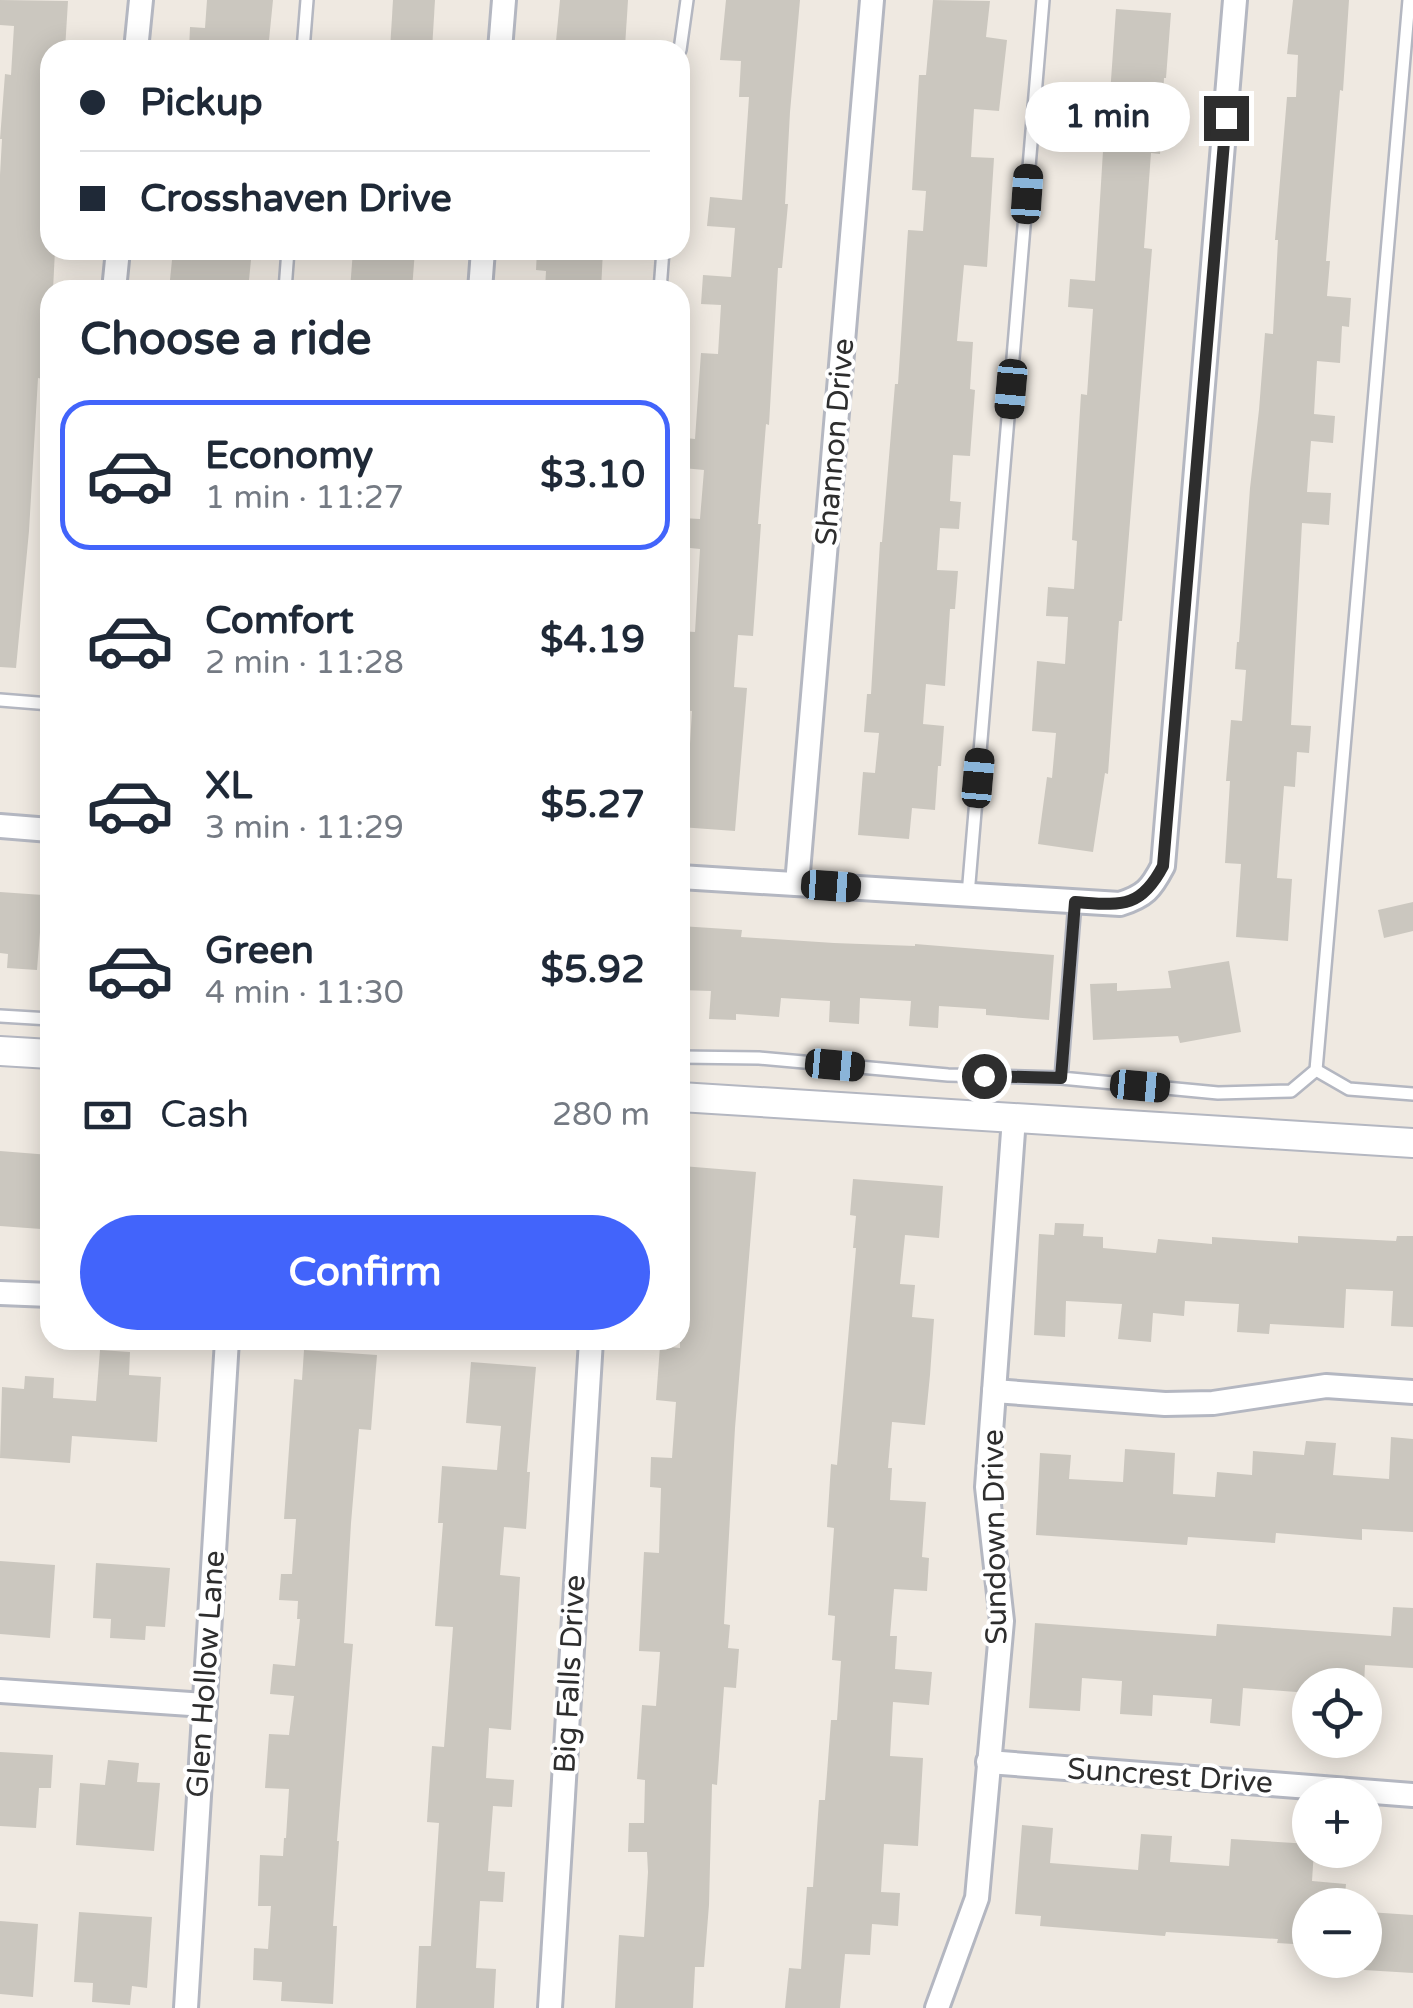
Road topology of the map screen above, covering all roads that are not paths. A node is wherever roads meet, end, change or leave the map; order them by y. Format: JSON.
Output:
{"nodes":[{"id":1,"x":141,"y":0,"type":"edge"},
{"id":2,"x":308,"y":0,"type":"edge"},
{"id":3,"x":504,"y":0,"type":"edge"},
{"id":4,"x":687,"y":0,"type":"edge"},
{"id":5,"x":872,"y":0,"type":"edge"},
{"id":6,"x":1043,"y":0,"type":"edge"},
{"id":7,"x":1235,"y":0,"type":"edge"},
{"id":8,"x":1409,"y":0,"type":"edge"},
{"id":9,"x":137,"y":40,"type":"edge"},
{"id":10,"x":305,"y":40,"type":"edge"},
{"id":11,"x":501,"y":40,"type":"edge"},
{"id":12,"x":681,"y":40,"type":"edge"},
{"id":13,"x":0,"y":700,"type":"edge"},
{"id":14,"x":40,"y":703,"type":"edge"},
{"id":15,"x":0,"y":826,"type":"edge"},
{"id":16,"x":40,"y":829,"type":"edge"},
{"id":17,"x":690,"y":878,"type":"edge"},
{"id":18,"x":797,"y":884,"type":"junction"},
{"id":19,"x":968,"y":895,"type":"junction"},
{"id":20,"x":1075,"y":902,"type":"junction"},
{"id":21,"x":0,"y":1016,"type":"edge"},
{"id":22,"x":40,"y":1018,"type":"edge"},
{"id":23,"x":0,"y":1051,"type":"edge"},
{"id":24,"x":40,"y":1053,"type":"edge"},
{"id":25,"x":690,"y":1057,"type":"edge"},
{"id":26,"x":1316,"y":1070,"type":"junction"},
{"id":27,"x":1061,"y":1078,"type":"junction"},
{"id":28,"x":1413,"y":1094,"type":"edge"},
{"id":29,"x":690,"y":1098,"type":"edge"},
{"id":30,"x":1014,"y":1118,"type":"junction"},
{"id":31,"x":1413,"y":1144,"type":"edge"},
{"id":32,"x":0,"y":1293,"type":"edge"},
{"id":33,"x":40,"y":1295,"type":"edge"},
{"id":34,"x":226,"y":1350,"type":"edge"},
{"id":35,"x":589,"y":1350,"type":"edge"},
{"id":36,"x":994,"y":1391,"type":"junction"},
{"id":37,"x":1413,"y":1392,"type":"edge"},
{"id":38,"x":0,"y":1691,"type":"edge"},
{"id":39,"x":204,"y":1705,"type":"junction"},
{"id":40,"x":988,"y":1762,"type":"junction"},
{"id":41,"x":1413,"y":1795,"type":"edge"},
{"id":42,"x":186,"y":2008,"type":"edge"},
{"id":43,"x":550,"y":2008,"type":"edge"},
{"id":44,"x":937,"y":2008,"type":"edge"}],
"edges":[{"from":1,"to":9,"type":"street"},
{"from":2,"to":10,"type":"lane"},
{"from":3,"to":11,"type":"street"},
{"from":4,"to":12,"type":"lane"},
{"from":5,"to":18,"type":"street","name":"Shannon Drive"},
{"from":6,"to":19,"type":"lane"},
{"from":7,"to":20,"type":"street"},
{"from":8,"to":26,"type":"lane"},
{"from":13,"to":14,"type":"lane"},
{"from":15,"to":16,"type":"street"},
{"from":17,"to":18,"type":"street"},
{"from":18,"to":19,"type":"street"},
{"from":19,"to":20,"type":"street"},
{"from":20,"to":27,"type":"lane"},
{"from":21,"to":22,"type":"lane"},
{"from":23,"to":24,"type":"street"},
{"from":25,"to":27,"type":"lane"},
{"from":26,"to":27,"type":"lane"},
{"from":26,"to":28,"type":"lane"},
{"from":29,"to":30,"type":"street"},
{"from":30,"to":31,"type":"street"},
{"from":30,"to":36,"type":"street","name":"Sundown Drive"},
{"from":32,"to":33,"type":"street"},
{"from":34,"to":39,"type":"street","name":"Glen Hollow Lane"},
{"from":35,"to":43,"type":"street","name":"Big Falls Drive"},
{"from":36,"to":37,"type":"street"},
{"from":36,"to":40,"type":"street","name":"Sundown Drive"},
{"from":38,"to":39,"type":"street"},
{"from":39,"to":42,"type":"street","name":"Glen Hollow Lane"},
{"from":40,"to":41,"type":"street","name":"Suncrest Drive"},
{"from":40,"to":44,"type":"street","name":"Sundown Drive"}]}
